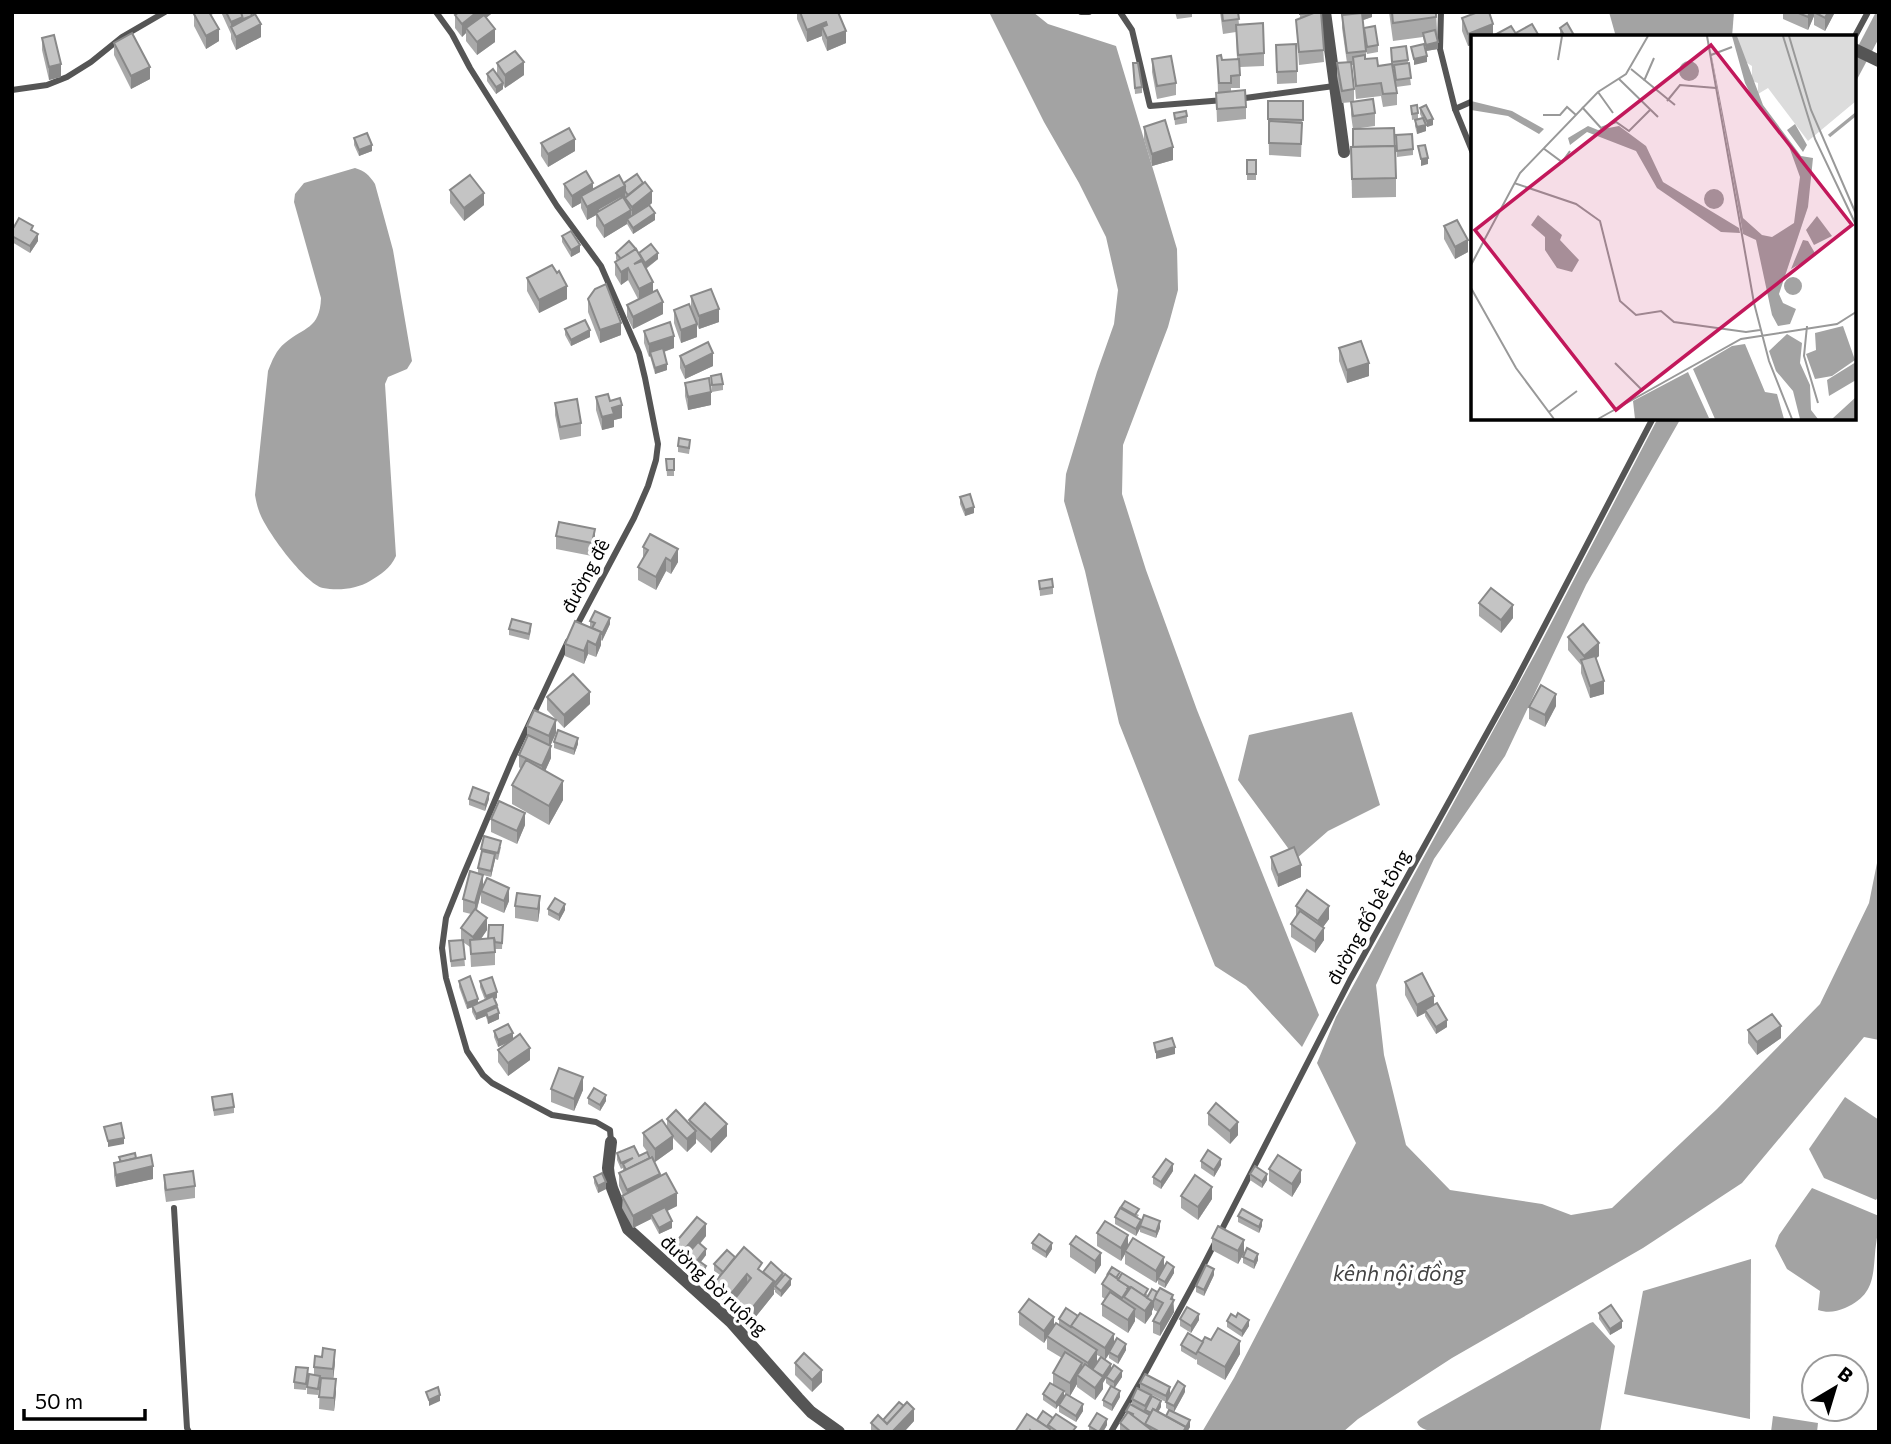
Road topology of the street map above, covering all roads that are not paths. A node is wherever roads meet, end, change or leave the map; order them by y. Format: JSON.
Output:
{"nodes":[{"id":1,"x":165,"y":12,"type":"edge"},
{"id":2,"x":436,"y":12,"type":"edge"},
{"id":3,"x":1081,"y":12,"type":"edge"},
{"id":4,"x":1088,"y":12,"type":"edge"},
{"id":5,"x":1121,"y":12,"type":"edge"},
{"id":6,"x":1325,"y":12,"type":"edge"},
{"id":7,"x":1441,"y":12,"type":"edge"},
{"id":8,"x":1868,"y":12,"type":"edge"},
{"id":9,"x":1856,"y":35,"type":"edge"},
{"id":10,"x":1856,"y":50,"type":"edge"},
{"id":11,"x":1879,"y":61,"type":"edge"},
{"id":12,"x":1334,"y":86,"type":"junction"},
{"id":13,"x":12,"y":90,"type":"edge"},
{"id":14,"x":1471,"y":102,"type":"edge"},
{"id":15,"x":1455,"y":109,"type":"junction"},
{"id":16,"x":1471,"y":148,"type":"edge"},
{"id":17,"x":1344,"y":152,"type":"dead end"},
{"id":18,"x":1652,"y":420,"type":"edge"},
{"id":19,"x":611,"y":1142,"type":"joint"},
{"id":20,"x":174,"y":1208,"type":"dead end"},
{"id":21,"x":189,"y":1432,"type":"edge"},
{"id":22,"x":839,"y":1432,"type":"edge"},
{"id":23,"x":1111,"y":1432,"type":"edge"}],
"edges":[{"from":1,"to":13,"type":"lane"},
{"from":2,"to":19,"type":"lane","name":"đường đê"},
{"from":3,"to":4,"type":"lane"},
{"from":5,"to":12,"type":"lane"},
{"from":6,"to":12,"type":"street"},
{"from":7,"to":15,"type":"lane"},
{"from":8,"to":9,"type":"lane"},
{"from":10,"to":11,"type":"street"},
{"from":12,"to":17,"type":"street"},
{"from":14,"to":15,"type":"lane"},
{"from":15,"to":16,"type":"lane"},
{"from":18,"to":23,"type":"lane","name":"đường đổ bê tông"},
{"from":19,"to":22,"type":"street","name":"đường bờ ruộng"},
{"from":20,"to":21,"type":"lane"}]}
